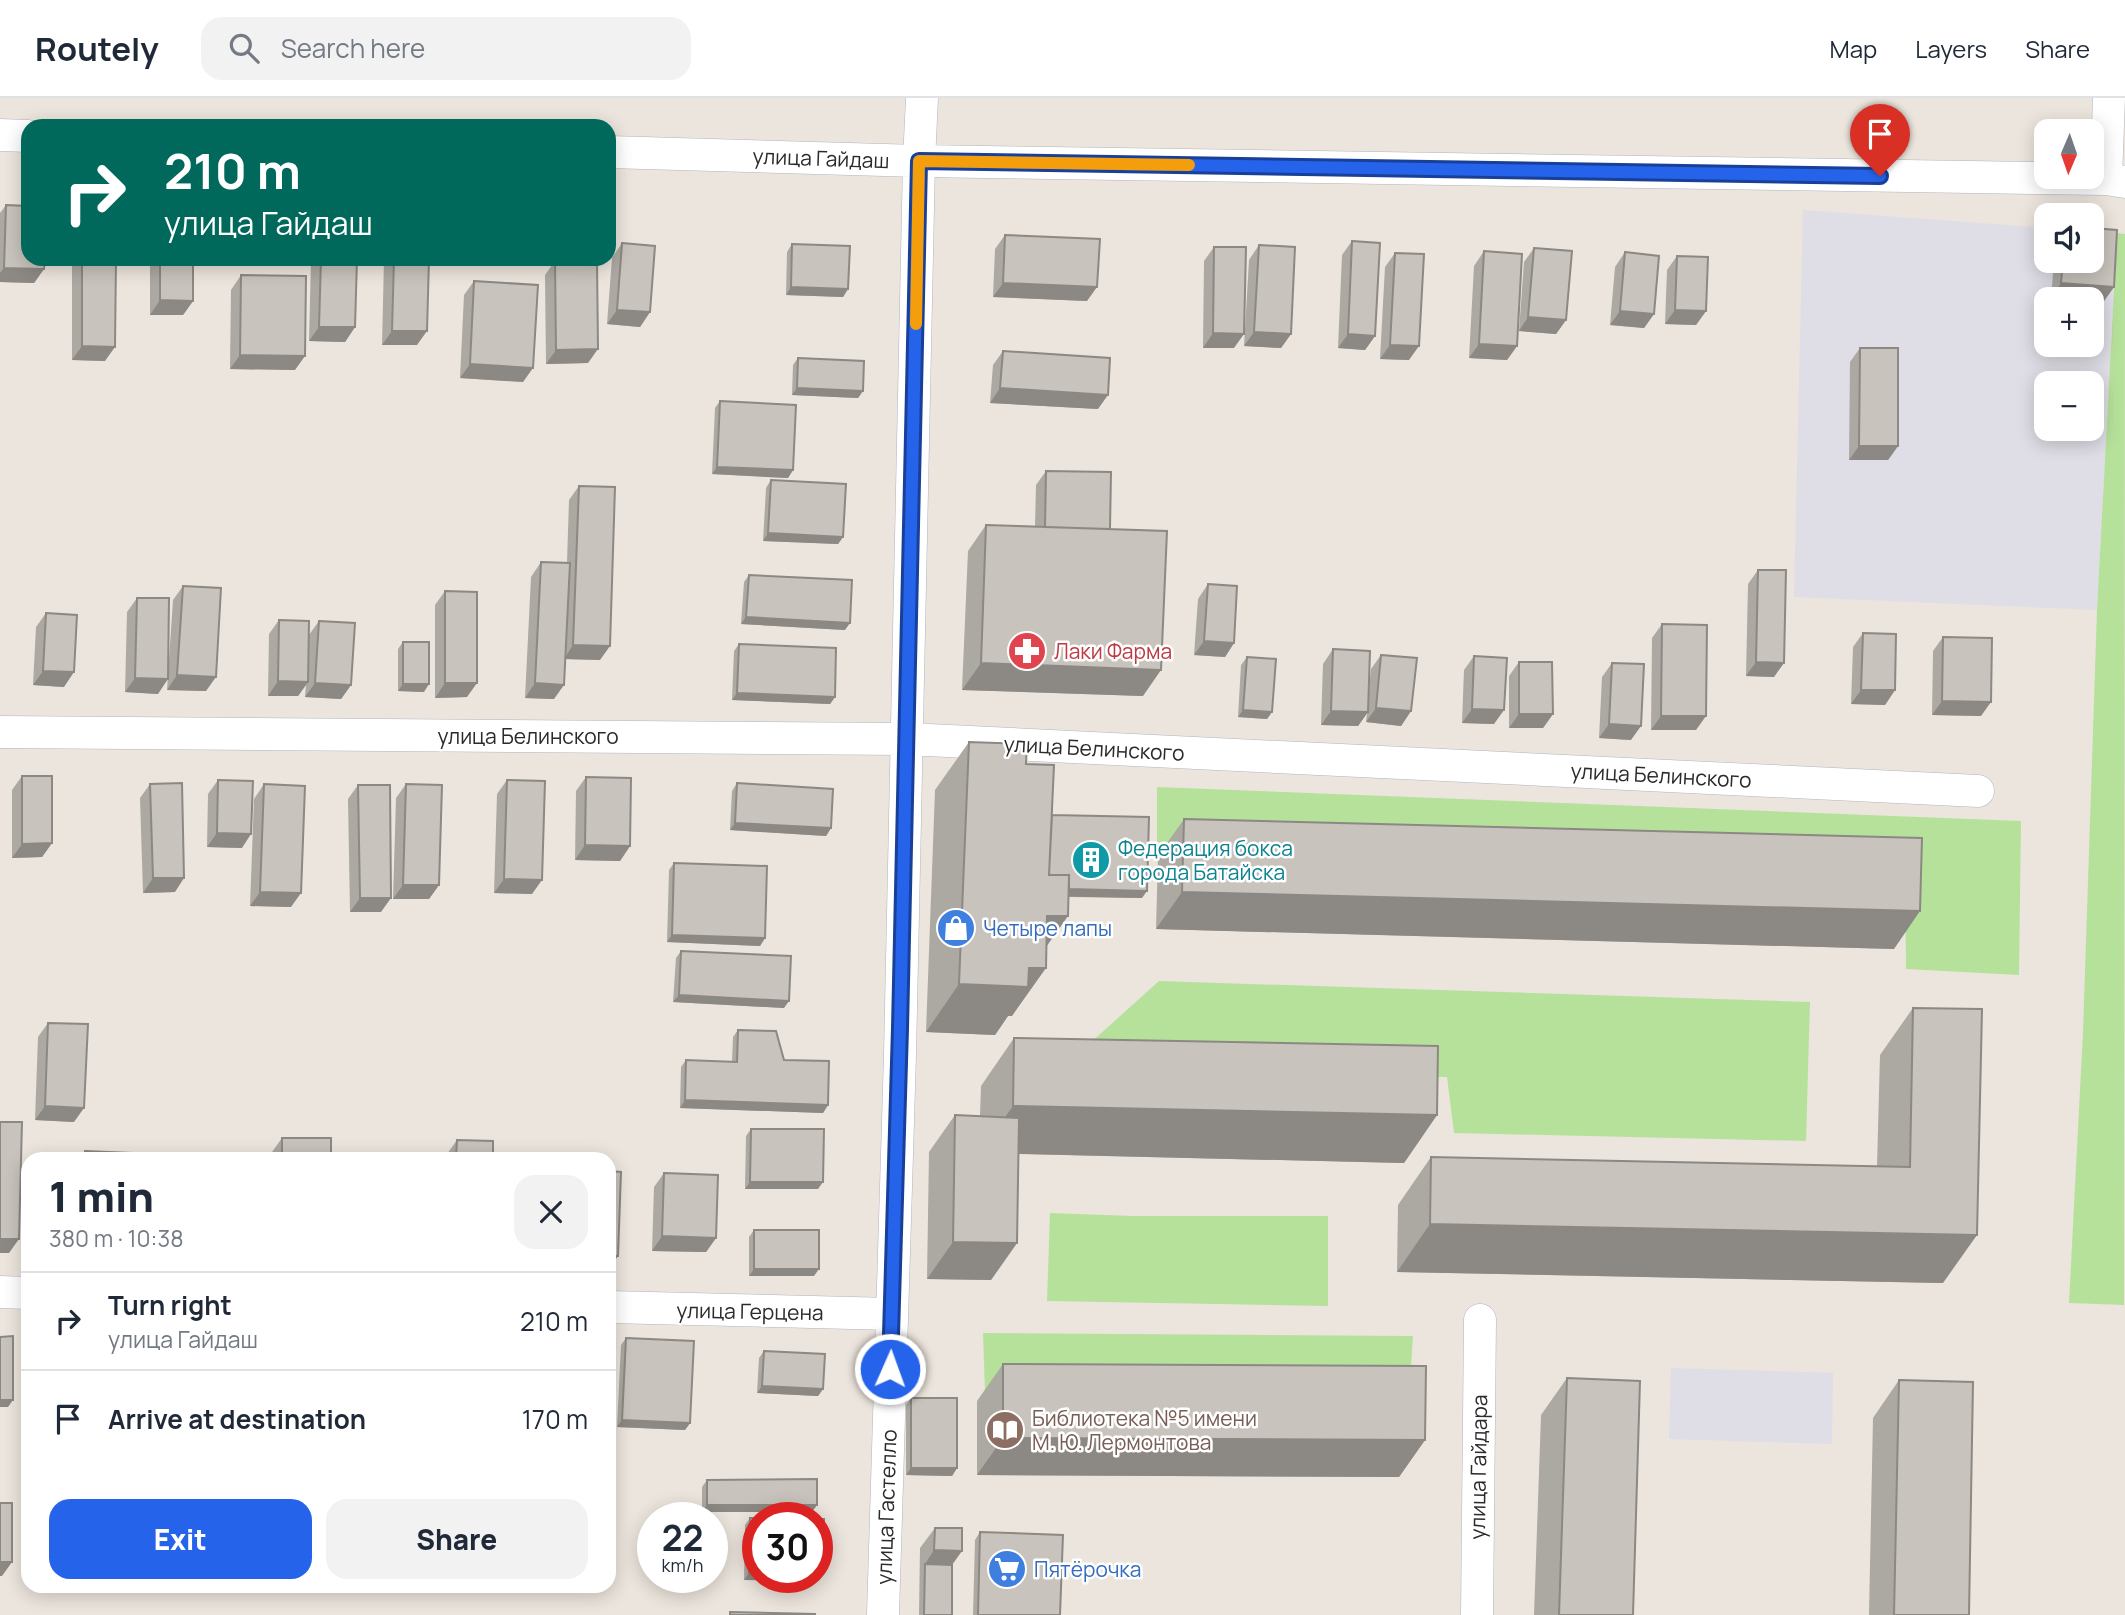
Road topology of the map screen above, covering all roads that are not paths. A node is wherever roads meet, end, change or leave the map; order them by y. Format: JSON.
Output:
{"nodes":[{"id":1,"x":922,"y":98,"type":"edge"},
{"id":2,"x":2109,"y":98,"type":"edge"},
{"id":3,"x":0,"y":135,"type":"edge"},
{"id":4,"x":21,"y":135,"type":"edge"},
{"id":5,"x":616,"y":152,"type":"edge"},
{"id":6,"x":919,"y":161,"type":"junction"},
{"id":7,"x":2116,"y":180,"type":"edge"},
{"id":8,"x":0,"y":732,"type":"edge"},
{"id":9,"x":907,"y":739,"type":"junction"},
{"id":10,"x":1978,"y":791,"type":"dead end"},
{"id":11,"x":0,"y":1292,"type":"edge"},
{"id":12,"x":21,"y":1293,"type":"edge"},
{"id":13,"x":616,"y":1307,"type":"edge"},
{"id":14,"x":892,"y":1314,"type":"junction"},
{"id":15,"x":1480,"y":1320,"type":"dead end"},
{"id":16,"x":883,"y":1615,"type":"edge"},
{"id":17,"x":1477,"y":1615,"type":"edge"}],
"edges":[{"from":1,"to":6,"type":"street","name":"улица Гастелло"},
{"from":2,"to":7,"type":"street"},
{"from":3,"to":4,"type":"street"},
{"from":5,"to":6,"type":"street","name":"улица Гайдаш"},
{"from":6,"to":7,"type":"street","name":"улица Гайдаш"},
{"from":6,"to":9,"type":"street","name":"улица Гастелло"},
{"from":8,"to":9,"type":"street","name":"улица Белинского"},
{"from":9,"to":10,"type":"street","name":"улица Белинского"},
{"from":9,"to":14,"type":"street","name":"улица Гастелло"},
{"from":11,"to":12,"type":"street"},
{"from":13,"to":14,"type":"street","name":"улица Герцена"},
{"from":14,"to":16,"type":"street","name":"улица Гастелло"},
{"from":15,"to":17,"type":"street","name":"улица Гайдара"}]}
